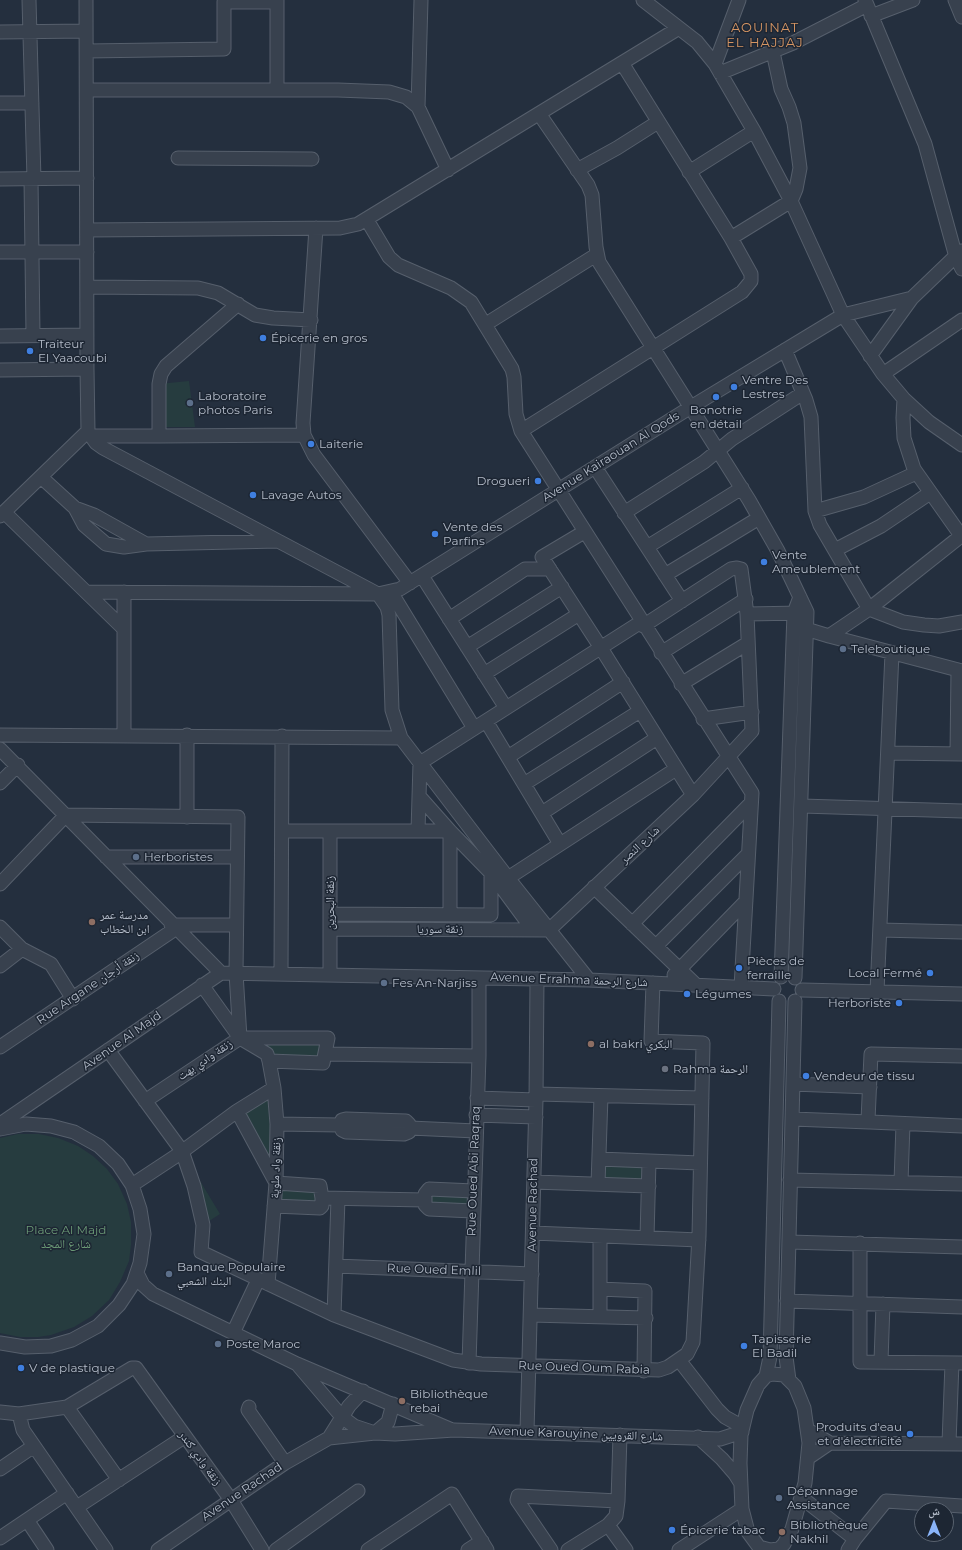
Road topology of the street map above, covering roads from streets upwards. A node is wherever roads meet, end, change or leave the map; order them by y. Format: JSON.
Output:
{"nodes":[{"id":1,"x":29,"y":0,"type":"edge"},
{"id":2,"x":86,"y":0,"type":"edge"},
{"id":3,"x":421,"y":0,"type":"edge"},
{"id":4,"x":644,"y":0,"type":"edge"},
{"id":5,"x":739,"y":0,"type":"edge"},
{"id":6,"x":913,"y":0,"type":"edge"},
{"id":7,"x":955,"y":0,"type":"edge"},
{"id":8,"x":277,"y":1,"type":"edge"},
{"id":9,"x":868,"y":7,"type":"edge"},
{"id":10,"x":962,"y":17,"type":"edge"},
{"id":11,"x":680,"y":28,"type":"junction"},
{"id":12,"x":86,"y":30,"type":"junction"},
{"id":13,"x":0,"y":32,"type":"edge"},
{"id":14,"x":31,"y":32,"type":"junction"},
{"id":15,"x":87,"y":51,"type":"junction"},
{"id":16,"x":773,"y":52,"type":"junction"},
{"id":17,"x":622,"y":63,"type":"junction"},
{"id":18,"x":717,"y":68,"type":"junction"},
{"id":19,"x":87,"y":90,"type":"junction"},
{"id":20,"x":277,"y":90,"type":"junction"},
{"id":21,"x":0,"y":103,"type":"edge"},
{"id":22,"x":32,"y":103,"type":"junction"},
{"id":23,"x":418,"y":107,"type":"junction"},
{"id":24,"x":540,"y":115,"type":"junction"},
{"id":25,"x":658,"y":122,"type":"junction"},
{"id":26,"x":754,"y":132,"type":"junction"},
{"id":27,"x":178,"y":158,"type":"dead end"},
{"id":28,"x":312,"y":159,"type":"dead end"},
{"id":29,"x":448,"y":170,"type":"junction"},
{"id":30,"x":577,"y":170,"type":"junction"},
{"id":31,"x":688,"y":172,"type":"junction"},
{"id":32,"x":32,"y":178,"type":"junction"},
{"id":33,"x":87,"y":178,"type":"junction"},
{"id":34,"x":0,"y":179,"type":"edge"},
{"id":35,"x":791,"y":201,"type":"junction"},
{"id":36,"x":367,"y":220,"type":"junction"},
{"id":37,"x":316,"y":228,"type":"junction"},
{"id":38,"x":87,"y":230,"type":"junction"},
{"id":39,"x":731,"y":238,"type":"junction"},
{"id":40,"x":0,"y":252,"type":"edge"},
{"id":41,"x":33,"y":252,"type":"junction"},
{"id":42,"x":87,"y":252,"type":"junction"},
{"id":43,"x":596,"y":255,"type":"junction"},
{"id":44,"x":960,"y":259,"type":"edge"},
{"id":45,"x":87,"y":287,"type":"junction"},
{"id":46,"x":912,"y":298,"type":"junction"},
{"id":47,"x":238,"y":304,"type":"junction"},
{"id":48,"x":843,"y":315,"type":"junction"},
{"id":49,"x":311,"y":320,"type":"junction"},
{"id":50,"x":962,"y":320,"type":"edge"},
{"id":51,"x":486,"y":324,"type":"junction"},
{"id":52,"x":33,"y":335,"type":"junction"},
{"id":53,"x":87,"y":335,"type":"junction"},
{"id":54,"x":0,"y":336,"type":"edge"},
{"id":55,"x":653,"y":348,"type":"junction"},
{"id":56,"x":785,"y":350,"type":"junction"},
{"id":57,"x":870,"y":356,"type":"junction"},
{"id":58,"x":87,"y":369,"type":"junction"},
{"id":59,"x":0,"y":370,"type":"edge"},
{"id":60,"x":883,"y":374,"type":"junction"},
{"id":61,"x":803,"y":393,"type":"junction"},
{"id":62,"x":904,"y":399,"type":"junction"},
{"id":63,"x":691,"y":406,"type":"junction"},
{"id":64,"x":520,"y":431,"type":"junction"},
{"id":65,"x":89,"y":434,"type":"junction"},
{"id":66,"x":304,"y":435,"type":"junction"},
{"id":67,"x":159,"y":436,"type":"junction"},
{"id":68,"x":962,"y":445,"type":"edge"},
{"id":69,"x":718,"y":450,"type":"junction"},
{"id":70,"x":595,"y":467,"type":"junction"},
{"id":71,"x":916,"y":473,"type":"junction"},
{"id":72,"x":42,"y":477,"type":"junction"},
{"id":73,"x":742,"y":488,"type":"junction"},
{"id":74,"x":558,"y":491,"type":"junction"},
{"id":75,"x":930,"y":493,"type":"junction"},
{"id":76,"x":75,"y":508,"type":"junction"},
{"id":77,"x":815,"y":511,"type":"junction"},
{"id":78,"x":624,"y":513,"type":"junction"},
{"id":79,"x":2,"y":514,"type":"edge"},
{"id":80,"x":759,"y":518,"type":"junction"},
{"id":81,"x":584,"y":532,"type":"junction"},
{"id":82,"x":962,"y":536,"type":"edge"},
{"id":83,"x":279,"y":541,"type":"junction"},
{"id":84,"x":146,"y":544,"type":"junction"},
{"id":85,"x":647,"y":547,"type":"junction"},
{"id":86,"x":835,"y":550,"type":"junction"},
{"id":87,"x":550,"y":569,"type":"junction"},
{"id":88,"x":665,"y":575,"type":"junction"},
{"id":89,"x":422,"y":576,"type":"junction"},
{"id":90,"x":410,"y":583,"type":"junction"},
{"id":91,"x":562,"y":586,"type":"junction"},
{"id":92,"x":88,"y":592,"type":"junction"},
{"id":93,"x":124,"y":592,"type":"junction"},
{"id":94,"x":385,"y":593,"type":"junction"},
{"id":95,"x":746,"y":599,"type":"junction"},
{"id":96,"x":682,"y":601,"type":"junction"},
{"id":97,"x":869,"y":609,"type":"junction"},
{"id":98,"x":800,"y":613,"type":"junction"},
{"id":99,"x":580,"y":614,"type":"junction"},
{"id":100,"x":748,"y":614,"type":"junction"},
{"id":101,"x":449,"y":618,"type":"junction"},
{"id":102,"x":962,"y":622,"type":"edge"},
{"id":103,"x":642,"y":624,"type":"junction"},
{"id":104,"x":123,"y":628,"type":"junction"},
{"id":105,"x":800,"y":629,"type":"junction"},
{"id":106,"x":829,"y":636,"type":"junction"},
{"id":107,"x":748,"y":643,"type":"junction"},
{"id":108,"x":467,"y":647,"type":"junction"},
{"id":109,"x":601,"y":648,"type":"junction"},
{"id":110,"x":661,"y":653,"type":"junction"},
{"id":111,"x":892,"y":653,"type":"junction"},
{"id":112,"x":960,"y":670,"type":"edge"},
{"id":113,"x":484,"y":674,"type":"junction"},
{"id":114,"x":622,"y":682,"type":"junction"},
{"id":115,"x":681,"y":684,"type":"junction"},
{"id":116,"x":506,"y":708,"type":"junction"},
{"id":117,"x":640,"y":711,"type":"junction"},
{"id":118,"x":752,"y":712,"type":"junction"},
{"id":119,"x":703,"y":719,"type":"junction"},
{"id":120,"x":486,"y":721,"type":"junction"},
{"id":121,"x":474,"y":728,"type":"junction"},
{"id":122,"x":0,"y":735,"type":"edge"},
{"id":123,"x":124,"y":735,"type":"junction"},
{"id":124,"x":187,"y":736,"type":"junction"},
{"id":125,"x":282,"y":736,"type":"junction"},
{"id":126,"x":401,"y":738,"type":"junction"},
{"id":127,"x":657,"y":738,"type":"junction"},
{"id":128,"x":0,"y":749,"type":"edge"},
{"id":129,"x":889,"y":753,"type":"junction"},
{"id":130,"x":959,"y":754,"type":"edge"},
{"id":131,"x":508,"y":757,"type":"junction"},
{"id":132,"x":728,"y":758,"type":"junction"},
{"id":133,"x":420,"y":763,"type":"junction"},
{"id":134,"x":18,"y":765,"type":"junction"},
{"id":135,"x":676,"y":769,"type":"junction"},
{"id":136,"x":0,"y":783,"type":"edge"},
{"id":137,"x":524,"y":784,"type":"junction"},
{"id":138,"x":693,"y":795,"type":"junction"},
{"id":139,"x":420,"y":796,"type":"junction"},
{"id":140,"x":751,"y":803,"type":"junction"},
{"id":141,"x":802,"y":806,"type":"junction"},
{"id":142,"x":885,"y":808,"type":"junction"},
{"id":143,"x":962,"y":810,"type":"edge"},
{"id":144,"x":542,"y":813,"type":"junction"},
{"id":145,"x":66,"y":815,"type":"junction"},
{"id":146,"x":187,"y":817,"type":"junction"},
{"id":147,"x":282,"y":831,"type":"junction"},
{"id":148,"x":330,"y":831,"type":"junction"},
{"id":149,"x":418,"y":831,"type":"junction"},
{"id":150,"x":450,"y":831,"type":"junction"},
{"id":151,"x":560,"y":844,"type":"junction"},
{"id":152,"x":748,"y":854,"type":"junction"},
{"id":153,"x":106,"y":857,"type":"junction"},
{"id":154,"x":237,"y":857,"type":"junction"},
{"id":155,"x":492,"y":873,"type":"junction"},
{"id":156,"x":508,"y":878,"type":"junction"},
{"id":157,"x":0,"y":884,"type":"edge"},
{"id":158,"x":594,"y":887,"type":"junction"},
{"id":159,"x":746,"y":901,"type":"junction"},
{"id":160,"x":330,"y":914,"type":"junction"},
{"id":161,"x":450,"y":915,"type":"junction"},
{"id":162,"x":632,"y":924,"type":"junction"},
{"id":163,"x":236,"y":925,"type":"junction"},
{"id":164,"x":0,"y":927,"type":"edge"},
{"id":165,"x":173,"y":927,"type":"junction"},
{"id":166,"x":330,"y":929,"type":"junction"},
{"id":167,"x":533,"y":930,"type":"junction"},
{"id":168,"x":550,"y":930,"type":"junction"},
{"id":169,"x":880,"y":930,"type":"junction"},
{"id":170,"x":962,"y":932,"type":"edge"},
{"id":171,"x":656,"y":946,"type":"junction"},
{"id":172,"x":22,"y":949,"type":"junction"},
{"id":173,"x":0,"y":966,"type":"edge"},
{"id":174,"x":680,"y":969,"type":"junction"},
{"id":175,"x":221,"y":973,"type":"junction"},
{"id":176,"x":236,"y":973,"type":"junction"},
{"id":177,"x":281,"y":973,"type":"junction"},
{"id":178,"x":330,"y":974,"type":"junction"},
{"id":179,"x":479,"y":978,"type":"junction"},
{"id":180,"x":537,"y":978,"type":"junction"},
{"id":181,"x":795,"y":978,"type":"junction"},
{"id":182,"x":589,"y":980,"type":"junction"},
{"id":183,"x":659,"y":983,"type":"junction"},
{"id":184,"x":202,"y":985,"type":"junction"},
{"id":185,"x":696,"y":985,"type":"junction"},
{"id":186,"x":741,"y":987,"type":"junction"},
{"id":187,"x":778,"y":989,"type":"junction"},
{"id":188,"x":877,"y":992,"type":"junction"},
{"id":189,"x":962,"y":994,"type":"edge"},
{"id":190,"x":798,"y":996,"type":"junction"},
{"id":191,"x":73,"y":999,"type":"junction"},
{"id":192,"x":240,"y":1038,"type":"junction"},
{"id":193,"x":0,"y":1047,"type":"edge"},
{"id":194,"x":108,"y":1050,"type":"junction"},
{"id":195,"x":325,"y":1054,"type":"junction"},
{"id":196,"x":479,"y":1056,"type":"junction"},
{"id":197,"x":962,"y":1056,"type":"edge"},
{"id":198,"x":267,"y":1058,"type":"junction"},
{"id":199,"x":793,"y":1084,"type":"junction"},
{"id":200,"x":870,"y":1087,"type":"junction"},
{"id":201,"x":274,"y":1088,"type":"junction"},
{"id":202,"x":601,"y":1096,"type":"junction"},
{"id":203,"x":536,"y":1097,"type":"junction"},
{"id":204,"x":477,"y":1098,"type":"junction"},
{"id":205,"x":702,"y":1098,"type":"junction"},
{"id":206,"x":144,"y":1101,"type":"junction"},
{"id":207,"x":236,"y":1111,"type":"junction"},
{"id":208,"x":476,"y":1115,"type":"junction"},
{"id":209,"x":536,"y":1117,"type":"junction"},
{"id":210,"x":793,"y":1119,"type":"junction"},
{"id":211,"x":869,"y":1122,"type":"junction"},
{"id":212,"x":0,"y":1124,"type":"edge"},
{"id":213,"x":277,"y":1124,"type":"junction"},
{"id":214,"x":903,"y":1124,"type":"junction"},
{"id":215,"x":962,"y":1126,"type":"edge"},
{"id":216,"x":0,"y":1128,"type":"edge"},
{"id":217,"x":476,"y":1131,"type":"junction"},
{"id":218,"x":182,"y":1151,"type":"junction"},
{"id":219,"x":599,"y":1159,"type":"junction"},
{"id":220,"x":649,"y":1161,"type":"junction"},
{"id":221,"x":700,"y":1163,"type":"junction"},
{"id":222,"x":790,"y":1180,"type":"junction"},
{"id":223,"x":534,"y":1182,"type":"junction"},
{"id":224,"x":901,"y":1182,"type":"junction"},
{"id":225,"x":276,"y":1183,"type":"junction"},
{"id":226,"x":598,"y":1184,"type":"junction"},
{"id":227,"x":962,"y":1184,"type":"edge"},
{"id":228,"x":132,"y":1185,"type":"junction"},
{"id":229,"x":648,"y":1186,"type":"junction"},
{"id":230,"x":474,"y":1190,"type":"junction"},
{"id":231,"x":322,"y":1198,"type":"junction"},
{"id":232,"x":338,"y":1199,"type":"junction"},
{"id":233,"x":424,"y":1200,"type":"junction"},
{"id":234,"x":274,"y":1206,"type":"junction"},
{"id":235,"x":473,"y":1211,"type":"junction"},
{"id":236,"x":533,"y":1233,"type":"junction"},
{"id":237,"x":600,"y":1236,"type":"junction"},
{"id":238,"x":647,"y":1238,"type":"junction"},
{"id":239,"x":699,"y":1240,"type":"junction"},
{"id":240,"x":789,"y":1242,"type":"junction"},
{"id":241,"x":860,"y":1243,"type":"junction"},
{"id":242,"x":962,"y":1247,"type":"edge"},
{"id":243,"x":336,"y":1266,"type":"junction"},
{"id":244,"x":470,"y":1272,"type":"junction"},
{"id":245,"x":137,"y":1273,"type":"junction"},
{"id":246,"x":532,"y":1274,"type":"junction"},
{"id":247,"x":263,"y":1282,"type":"junction"},
{"id":248,"x":600,"y":1288,"type":"junction"},
{"id":249,"x":127,"y":1294,"type":"junction"},
{"id":250,"x":153,"y":1294,"type":"junction"},
{"id":251,"x":787,"y":1301,"type":"junction"},
{"id":252,"x":860,"y":1303,"type":"junction"},
{"id":253,"x":883,"y":1304,"type":"junction"},
{"id":254,"x":962,"y":1307,"type":"edge"},
{"id":255,"x":334,"y":1315,"type":"junction"},
{"id":256,"x":531,"y":1315,"type":"junction"},
{"id":257,"x":600,"y":1317,"type":"junction"},
{"id":258,"x":646,"y":1318,"type":"junction"},
{"id":259,"x":233,"y":1333,"type":"junction"},
{"id":260,"x":0,"y":1343,"type":"edge"},
{"id":261,"x":679,"y":1360,"type":"junction"},
{"id":262,"x":881,"y":1361,"type":"junction"},
{"id":263,"x":469,"y":1363,"type":"junction"},
{"id":264,"x":957,"y":1363,"type":"edge"},
{"id":265,"x":297,"y":1364,"type":"junction"},
{"id":266,"x":529,"y":1366,"type":"junction"},
{"id":267,"x":644,"y":1371,"type":"junction"},
{"id":268,"x":766,"y":1376,"type":"junction"},
{"id":269,"x":789,"y":1380,"type":"junction"},
{"id":270,"x":362,"y":1391,"type":"junction"},
{"id":271,"x":392,"y":1404,"type":"junction"},
{"id":272,"x":67,"y":1407,"type":"junction"},
{"id":273,"x":249,"y":1407,"type":"dead end"},
{"id":274,"x":0,"y":1412,"type":"edge"},
{"id":275,"x":19,"y":1414,"type":"junction"},
{"id":276,"x":342,"y":1417,"type":"junction"},
{"id":277,"x":742,"y":1429,"type":"junction"},
{"id":278,"x":454,"y":1430,"type":"junction"},
{"id":279,"x":808,"y":1430,"type":"junction"},
{"id":280,"x":527,"y":1432,"type":"junction"},
{"id":281,"x":375,"y":1433,"type":"junction"},
{"id":282,"x":620,"y":1435,"type":"junction"},
{"id":283,"x":184,"y":1437,"type":"junction"},
{"id":284,"x":698,"y":1437,"type":"junction"},
{"id":285,"x":329,"y":1438,"type":"junction"},
{"id":286,"x":830,"y":1443,"type":"junction"},
{"id":287,"x":956,"y":1444,"type":"edge"},
{"id":288,"x":34,"y":1446,"type":"junction"},
{"id":289,"x":808,"y":1458,"type":"junction"},
{"id":290,"x":285,"y":1463,"type":"junction"},
{"id":291,"x":0,"y":1469,"type":"edge"},
{"id":292,"x":119,"y":1480,"type":"junction"},
{"id":293,"x":740,"y":1482,"type":"junction"},
{"id":294,"x":358,"y":1491,"type":"dead end"},
{"id":295,"x":67,"y":1493,"type":"junction"},
{"id":296,"x":802,"y":1498,"type":"junction"},
{"id":297,"x":231,"y":1500,"type":"junction"},
{"id":298,"x":618,"y":1501,"type":"junction"},
{"id":299,"x":962,"y":1506,"type":"edge"},
{"id":300,"x":77,"y":1507,"type":"junction"},
{"id":301,"x":742,"y":1509,"type":"junction"},
{"id":302,"x":27,"y":1520,"type":"junction"},
{"id":303,"x":608,"y":1525,"type":"junction"},
{"id":304,"x":0,"y":1538,"type":"edge"},
{"id":305,"x":851,"y":1544,"type":"edge"},
{"id":306,"x":485,"y":1546,"type":"edge"},
{"id":307,"x":761,"y":1549,"type":"edge"},
{"id":308,"x":778,"y":1549,"type":"edge"},
{"id":309,"x":48,"y":1550,"type":"edge"},
{"id":310,"x":106,"y":1550,"type":"edge"},
{"id":311,"x":158,"y":1550,"type":"edge"},
{"id":312,"x":262,"y":1550,"type":"edge"},
{"id":313,"x":276,"y":1550,"type":"edge"},
{"id":314,"x":368,"y":1550,"type":"edge"},
{"id":315,"x":468,"y":1550,"type":"edge"},
{"id":316,"x":552,"y":1550,"type":"edge"},
{"id":317,"x":568,"y":1550,"type":"edge"},
{"id":318,"x":626,"y":1550,"type":"edge"},
{"id":319,"x":679,"y":1550,"type":"edge"}],
"edges":[{"from":1,"to":14,"type":"street"},
{"from":2,"to":12,"type":"street"},
{"from":3,"to":23,"type":"street"},
{"from":4,"to":11,"type":"street"},
{"from":5,"to":18,"type":"street"},
{"from":6,"to":9,"type":"street"},
{"from":7,"to":10,"type":"street"},
{"from":8,"to":15,"type":"street"},
{"from":8,"to":20,"type":"street"},
{"from":9,"to":16,"type":"street"},
{"from":9,"to":44,"type":"street"},
{"from":11,"to":17,"type":"street"},
{"from":11,"to":18,"type":"street"},
{"from":12,"to":14,"type":"street"},
{"from":12,"to":15,"type":"street"},
{"from":13,"to":14,"type":"street"},
{"from":14,"to":22,"type":"street"},
{"from":15,"to":19,"type":"street"},
{"from":16,"to":18,"type":"street"},
{"from":16,"to":35,"type":"street"},
{"from":17,"to":24,"type":"street"},
{"from":17,"to":25,"type":"street"},
{"from":18,"to":26,"type":"street"},
{"from":19,"to":20,"type":"street"},
{"from":19,"to":33,"type":"street"},
{"from":20,"to":23,"type":"street"},
{"from":21,"to":22,"type":"street"},
{"from":22,"to":32,"type":"street"},
{"from":23,"to":29,"type":"street"},
{"from":24,"to":29,"type":"street"},
{"from":24,"to":30,"type":"street"},
{"from":25,"to":30,"type":"street"},
{"from":25,"to":31,"type":"street"},
{"from":26,"to":31,"type":"street"},
{"from":26,"to":35,"type":"street"},
{"from":27,"to":28,"type":"street"},
{"from":29,"to":36,"type":"street"},
{"from":30,"to":43,"type":"street"},
{"from":31,"to":39,"type":"street"},
{"from":32,"to":33,"type":"street"},
{"from":32,"to":34,"type":"street"},
{"from":32,"to":41,"type":"street"},
{"from":33,"to":38,"type":"street"},
{"from":35,"to":39,"type":"street"},
{"from":35,"to":48,"type":"street"},
{"from":36,"to":37,"type":"street"},
{"from":36,"to":51,"type":"street"},
{"from":37,"to":38,"type":"street"},
{"from":37,"to":49,"type":"street"},
{"from":38,"to":42,"type":"street"},
{"from":39,"to":55,"type":"street"},
{"from":40,"to":41,"type":"street"},
{"from":41,"to":42,"type":"street"},
{"from":41,"to":52,"type":"street"},
{"from":42,"to":45,"type":"street"},
{"from":43,"to":51,"type":"street"},
{"from":43,"to":55,"type":"street"},
{"from":44,"to":46,"type":"street"},
{"from":45,"to":47,"type":"street"},
{"from":45,"to":53,"type":"street"},
{"from":46,"to":48,"type":"street","name":"Avenue Kairaouan Al Qods"},
{"from":46,"to":57,"type":"street"},
{"from":47,"to":49,"type":"street"},
{"from":47,"to":67,"type":"street"},
{"from":48,"to":56,"type":"street","name":"Avenue Kairaouan Al Qods"},
{"from":48,"to":57,"type":"street"},
{"from":49,"to":66,"type":"street"},
{"from":50,"to":60,"type":"street"},
{"from":51,"to":64,"type":"street"},
{"from":52,"to":53,"type":"street"},
{"from":52,"to":54,"type":"street"},
{"from":53,"to":58,"type":"street"},
{"from":55,"to":63,"type":"street"},
{"from":55,"to":64,"type":"street"},
{"from":56,"to":61,"type":"street"},
{"from":56,"to":63,"type":"street","name":"Avenue Kairaouan Al Qods"},
{"from":57,"to":60,"type":"street"},
{"from":58,"to":59,"type":"street"},
{"from":58,"to":65,"type":"street"},
{"from":60,"to":62,"type":"street"},
{"from":61,"to":69,"type":"street"},
{"from":61,"to":77,"type":"street"},
{"from":62,"to":68,"type":"street"},
{"from":62,"to":71,"type":"street"},
{"from":63,"to":69,"type":"street"},
{"from":63,"to":70,"type":"street","name":"Avenue Kairaouan Al Qods"},
{"from":64,"to":74,"type":"street"},
{"from":65,"to":67,"type":"street"},
{"from":65,"to":72,"type":"street"},
{"from":65,"to":83,"type":"street"},
{"from":66,"to":67,"type":"street"},
{"from":66,"to":90,"type":"street"},
{"from":69,"to":73,"type":"street"},
{"from":69,"to":78,"type":"street"},
{"from":70,"to":74,"type":"street","name":"Avenue Kairaouan Al Qods"},
{"from":70,"to":78,"type":"street"},
{"from":71,"to":75,"type":"street"},
{"from":71,"to":77,"type":"street"},
{"from":72,"to":76,"type":"street"},
{"from":72,"to":79,"type":"street"},
{"from":73,"to":80,"type":"street"},
{"from":73,"to":85,"type":"street"},
{"from":74,"to":81,"type":"street"},
{"from":74,"to":89,"type":"street","name":"Avenue Kairaouan Al Qods"},
{"from":75,"to":82,"type":"street"},
{"from":75,"to":86,"type":"street"},
{"from":76,"to":84,"type":"street"},
{"from":76,"to":84,"type":"street"},
{"from":77,"to":86,"type":"street"},
{"from":78,"to":85,"type":"street"},
{"from":79,"to":92,"type":"street"},
{"from":80,"to":88,"type":"street"},
{"from":80,"to":98,"type":"street"},
{"from":81,"to":87,"type":"street"},
{"from":81,"to":103,"type":"street"},
{"from":82,"to":97,"type":"street"},
{"from":83,"to":84,"type":"street"},
{"from":83,"to":94,"type":"street"},
{"from":85,"to":88,"type":"street"},
{"from":86,"to":97,"type":"street"},
{"from":87,"to":91,"type":"street"},
{"from":87,"to":101,"type":"street"},
{"from":88,"to":96,"type":"street"},
{"from":89,"to":90,"type":"street","name":"Avenue Kairaouan Al Qods"},
{"from":89,"to":101,"type":"street"},
{"from":90,"to":94,"type":"street","name":"Avenue Kairaouan Al Qods"},
{"from":91,"to":99,"type":"street"},
{"from":91,"to":108,"type":"street"},
{"from":92,"to":93,"type":"street"},
{"from":92,"to":104,"type":"street"},
{"from":93,"to":94,"type":"street"},
{"from":93,"to":104,"type":"street"},
{"from":94,"to":121,"type":"street"},
{"from":94,"to":126,"type":"street"},
{"from":95,"to":96,"type":"street","name":"شارع النصر"},
{"from":95,"to":100,"type":"street","name":"شارع النصر"},
{"from":95,"to":110,"type":"street"},
{"from":96,"to":103,"type":"street"},
{"from":97,"to":102,"type":"street"},
{"from":97,"to":106,"type":"street"},
{"from":98,"to":100,"type":"street"},
{"from":98,"to":105,"type":"street"},
{"from":99,"to":109,"type":"street"},
{"from":99,"to":113,"type":"street"},
{"from":100,"to":107,"type":"street","name":"شارع النصر"},
{"from":101,"to":108,"type":"street"},
{"from":103,"to":109,"type":"street"},
{"from":103,"to":110,"type":"street"},
{"from":104,"to":123,"type":"street"},
{"from":105,"to":106,"type":"street"},
{"from":105,"to":141,"type":"street"},
{"from":105,"to":187,"type":"street"},
{"from":106,"to":111,"type":"street"},
{"from":107,"to":115,"type":"street"},
{"from":107,"to":118,"type":"street","name":"شارع النصر"},
{"from":108,"to":113,"type":"street"},
{"from":109,"to":114,"type":"street"},
{"from":109,"to":116,"type":"street"},
{"from":110,"to":115,"type":"street"},
{"from":111,"to":112,"type":"street"},
{"from":111,"to":129,"type":"street"},
{"from":112,"to":130,"type":"street"},
{"from":113,"to":116,"type":"street"},
{"from":114,"to":117,"type":"street"},
{"from":114,"to":131,"type":"street"},
{"from":115,"to":119,"type":"street"},
{"from":116,"to":120,"type":"street"},
{"from":117,"to":127,"type":"street"},
{"from":117,"to":137,"type":"street"},
{"from":118,"to":119,"type":"street"},
{"from":118,"to":132,"type":"street","name":"شارع النصر"},
{"from":119,"to":132,"type":"street"},
{"from":120,"to":121,"type":"street"},
{"from":120,"to":131,"type":"street"},
{"from":121,"to":133,"type":"street"},
{"from":122,"to":123,"type":"street"},
{"from":123,"to":124,"type":"street"},
{"from":124,"to":125,"type":"street"},
{"from":124,"to":146,"type":"street"},
{"from":125,"to":126,"type":"street"},
{"from":125,"to":147,"type":"street"},
{"from":126,"to":133,"type":"street"},
{"from":127,"to":135,"type":"street"},
{"from":127,"to":144,"type":"street"},
{"from":128,"to":134,"type":"street"},
{"from":129,"to":130,"type":"street"},
{"from":129,"to":142,"type":"street"},
{"from":131,"to":137,"type":"street"},
{"from":132,"to":138,"type":"street","name":"شارع النصر"},
{"from":132,"to":140,"type":"street"},
{"from":133,"to":139,"type":"street"},
{"from":133,"to":156,"type":"street"},
{"from":134,"to":136,"type":"street"},
{"from":134,"to":145,"type":"street"},
{"from":135,"to":138,"type":"street"},
{"from":135,"to":151,"type":"street"},
{"from":137,"to":144,"type":"street"},
{"from":138,"to":158,"type":"street","name":"شارع النصر"},
{"from":139,"to":149,"type":"street"},
{"from":139,"to":150,"type":"street"},
{"from":140,"to":152,"type":"street"},
{"from":140,"to":162,"type":"street"},
{"from":141,"to":142,"type":"street"},
{"from":141,"to":181,"type":"street"},
{"from":142,"to":143,"type":"street"},
{"from":142,"to":169,"type":"street"},
{"from":144,"to":151,"type":"street"},
{"from":145,"to":146,"type":"street"},
{"from":145,"to":153,"type":"street"},
{"from":145,"to":157,"type":"street"},
{"from":146,"to":154,"type":"street"},
{"from":147,"to":148,"type":"street"},
{"from":147,"to":177,"type":"street"},
{"from":148,"to":149,"type":"street"},
{"from":148,"to":160,"type":"street","name":"زنقة البحرين"},
{"from":149,"to":150,"type":"street"},
{"from":150,"to":155,"type":"street"},
{"from":150,"to":161,"type":"street"},
{"from":151,"to":156,"type":"street"},
{"from":152,"to":159,"type":"street"},
{"from":152,"to":171,"type":"street"},
{"from":153,"to":154,"type":"street"},
{"from":153,"to":165,"type":"street"},
{"from":154,"to":163,"type":"street"},
{"from":155,"to":161,"type":"street","name":"زنقة سوريا"},
{"from":155,"to":167,"type":"street"},
{"from":156,"to":168,"type":"street"},
{"from":158,"to":162,"type":"street"},
{"from":158,"to":168,"type":"street","name":"شارع النصر"},
{"from":159,"to":174,"type":"street"},
{"from":159,"to":186,"type":"street"},
{"from":160,"to":161,"type":"street","name":"زنقة سوريا"},
{"from":160,"to":166,"type":"street","name":"زنقة البحرين"},
{"from":162,"to":171,"type":"street"},
{"from":163,"to":165,"type":"street"},
{"from":163,"to":176,"type":"street"},
{"from":164,"to":172,"type":"street"},
{"from":165,"to":175,"type":"street"},
{"from":165,"to":191,"type":"street","name":"Rue Argane زنقة أرجان"},
{"from":166,"to":167,"type":"street","name":"زنقة سوريا"},
{"from":166,"to":178,"type":"street","name":"زنقة البحرين"},
{"from":167,"to":168,"type":"street","name":"زنقة سوريا"},
{"from":168,"to":182,"type":"street"},
{"from":169,"to":170,"type":"street"},
{"from":169,"to":188,"type":"street"},
{"from":171,"to":174,"type":"street"},
{"from":172,"to":173,"type":"street"},
{"from":172,"to":191,"type":"street"},
{"from":174,"to":183,"type":"street"},
{"from":174,"to":185,"type":"street"},
{"from":175,"to":176,"type":"street","name":"Avenue Errahma شارع الرحمة"},
{"from":175,"to":184,"type":"street","name":"Avenue Al Majd"},
{"from":176,"to":177,"type":"street","name":"Avenue Errahma شارع الرحمة"},
{"from":176,"to":192,"type":"street"},
{"from":177,"to":178,"type":"street","name":"Avenue Errahma شارع الرحمة"},
{"from":178,"to":179,"type":"street","name":"Avenue Errahma شارع الرحمة"},
{"from":179,"to":180,"type":"street","name":"Avenue Errahma شارع الرحمة"},
{"from":179,"to":196,"type":"street","name":"Rue Oued Abi Raqraq"},
{"from":180,"to":182,"type":"street","name":"Avenue Errahma شارع الرحمة"},
{"from":180,"to":203,"type":"street","name":"Avenue Rachad"},
{"from":181,"to":187,"type":"street"},
{"from":181,"to":190,"type":"street"},
{"from":182,"to":183,"type":"street","name":"Avenue Errahma شارع الرحمة"},
{"from":183,"to":185,"type":"street","name":"Avenue Errahma شارع الرحمة"},
{"from":183,"to":205,"type":"street","name":"Rue Oued Oum Rabia"},
{"from":184,"to":192,"type":"street"},
{"from":184,"to":194,"type":"street","name":"Avenue Al Majd"},
{"from":185,"to":186,"type":"street","name":"Avenue Errahma شارع الرحمة"},
{"from":186,"to":187,"type":"street","name":"Avenue Errahma شارع الرحمة"},
{"from":187,"to":190,"type":"street"},
{"from":187,"to":268,"type":"street"},
{"from":188,"to":189,"type":"street"},
{"from":188,"to":190,"type":"street"},
{"from":190,"to":199,"type":"street"},
{"from":191,"to":193,"type":"street","name":"Rue Argane زنقة أرجان"},
{"from":192,"to":195,"type":"street","name":"زنقة وادي بهت"},
{"from":192,"to":198,"type":"street"},
{"from":192,"to":206,"type":"street","name":"زنقة وادي بهت"},
{"from":194,"to":206,"type":"street","name":"Rue Oued Oum Rabia"},
{"from":194,"to":212,"type":"street","name":"Avenue Al Majd"},
{"from":195,"to":196,"type":"street"},
{"from":195,"to":198,"type":"street"},
{"from":196,"to":204,"type":"street","name":"Rue Oued Abi Raqraq"},
{"from":197,"to":200,"type":"street"},
{"from":198,"to":201,"type":"street","name":"زنقة واد ملوية"},
{"from":199,"to":200,"type":"street"},
{"from":199,"to":210,"type":"street"},
{"from":200,"to":211,"type":"street"},
{"from":201,"to":207,"type":"street"},
{"from":201,"to":213,"type":"street","name":"زنقة واد ملوية"},
{"from":202,"to":203,"type":"street"},
{"from":202,"to":205,"type":"street"},
{"from":202,"to":219,"type":"street"},
{"from":203,"to":204,"type":"street"},
{"from":203,"to":209,"type":"street","name":"Avenue Rachad"},
{"from":204,"to":208,"type":"street","name":"Rue Oued Abi Raqraq"},
{"from":205,"to":221,"type":"street","name":"Rue Oued Oum Rabia"},
{"from":206,"to":218,"type":"street","name":"Rue Oued Oum Rabia"},
{"from":207,"to":218,"type":"street"},
{"from":207,"to":225,"type":"street"},
{"from":208,"to":209,"type":"street"},
{"from":208,"to":217,"type":"street","name":"Rue Oued Abi Raqraq"},
{"from":209,"to":223,"type":"street","name":"Avenue Rachad"},
{"from":210,"to":211,"type":"street"},
{"from":210,"to":222,"type":"street"},
{"from":211,"to":214,"type":"street"},
{"from":213,"to":217,"type":"street"},
{"from":213,"to":225,"type":"street","name":"زنقة واد ملوية"},
{"from":214,"to":215,"type":"street"},
{"from":214,"to":224,"type":"street"},
{"from":216,"to":228,"type":"street"},
{"from":217,"to":230,"type":"street","name":"Rue Oued Abi Raqraq"},
{"from":218,"to":228,"type":"street"},
{"from":218,"to":247,"type":"street","name":"Rue Oued Oum Rabia"},
{"from":219,"to":220,"type":"street"},
{"from":219,"to":226,"type":"street"},
{"from":220,"to":221,"type":"street"},
{"from":220,"to":229,"type":"street"},
{"from":221,"to":239,"type":"street","name":"Rue Oued Oum Rabia"},
{"from":222,"to":224,"type":"street"},
{"from":222,"to":240,"type":"street"},
{"from":223,"to":226,"type":"street"},
{"from":223,"to":236,"type":"street","name":"Avenue Rachad"},
{"from":224,"to":227,"type":"street"},
{"from":225,"to":231,"type":"street"},
{"from":225,"to":234,"type":"street","name":"زنقة واد ملوية"},
{"from":226,"to":229,"type":"street"},
{"from":228,"to":245,"type":"street"},
{"from":229,"to":238,"type":"street"},
{"from":230,"to":233,"type":"street"},
{"from":230,"to":235,"type":"street","name":"Rue Oued Abi Raqraq"},
{"from":231,"to":232,"type":"street"},
{"from":231,"to":234,"type":"street"},
{"from":232,"to":233,"type":"street"},
{"from":232,"to":243,"type":"street"},
{"from":233,"to":235,"type":"street"},
{"from":234,"to":247,"type":"street","name":"زنقة واد ملوية"},
{"from":235,"to":244,"type":"street","name":"Rue Oued Abi Raqraq"},
{"from":236,"to":237,"type":"street"},
{"from":236,"to":246,"type":"street","name":"Avenue Rachad"},
{"from":237,"to":238,"type":"street"},
{"from":237,"to":248,"type":"street"},
{"from":238,"to":239,"type":"street"},
{"from":239,"to":261,"type":"street","name":"Rue Oued Oum Rabia"},
{"from":240,"to":241,"type":"street"},
{"from":240,"to":251,"type":"street"},
{"from":241,"to":242,"type":"street"},
{"from":241,"to":252,"type":"street"},
{"from":243,"to":244,"type":"street","name":"Rue Oued Emlil"},
{"from":243,"to":255,"type":"street"},
{"from":244,"to":246,"type":"street","name":"Rue Oued Emlil"},
{"from":244,"to":263,"type":"street","name":"Rue Oued Abi Raqraq"},
{"from":245,"to":249,"type":"street"},
{"from":245,"to":250,"type":"street","name":"Avenue Karouyine شارع القرويين"},
{"from":246,"to":256,"type":"street","name":"Avenue Rachad"},
{"from":247,"to":255,"type":"street","name":"Rue Oued Oum Rabia"},
{"from":247,"to":259,"type":"street"},
{"from":248,"to":257,"type":"street"},
{"from":248,"to":258,"type":"street"},
{"from":249,"to":250,"type":"street","name":"Avenue Karouyine شارع القرويين"},
{"from":249,"to":260,"type":"street"},
{"from":250,"to":259,"type":"street","name":"Avenue Karouyine شارع القرويين"},
{"from":251,"to":252,"type":"street"},
{"from":251,"to":269,"type":"street"},
{"from":252,"to":253,"type":"street"},
{"from":252,"to":262,"type":"street"},
{"from":253,"to":254,"type":"street"},
{"from":253,"to":262,"type":"street"},
{"from":255,"to":263,"type":"street","name":"Rue Oued Oum Rabia"},
{"from":256,"to":257,"type":"street"},
{"from":256,"to":266,"type":"street","name":"Avenue Rachad"},
{"from":257,"to":258,"type":"street"},
{"from":258,"to":267,"type":"street"},
{"from":259,"to":265,"type":"street","name":"Avenue Karouyine شارع القرويين"},
{"from":261,"to":267,"type":"street","name":"Rue Oued Oum Rabia"},
{"from":261,"to":277,"type":"street"},
{"from":262,"to":264,"type":"street"},
{"from":263,"to":266,"type":"street","name":"Rue Oued Oum Rabia"},
{"from":264,"to":287,"type":"street"},
{"from":265,"to":270,"type":"street","name":"Avenue Karouyine شارع القرويين"},
{"from":265,"to":276,"type":"street","name":"Avenue Karouyine شارع القرويين"},
{"from":266,"to":267,"type":"street","name":"Rue Oued Oum Rabia"},
{"from":266,"to":280,"type":"street","name":"Avenue Rachad"},
{"from":268,"to":269,"type":"street"},
{"from":268,"to":277,"type":"street"},
{"from":269,"to":279,"type":"street"},
{"from":270,"to":271,"type":"street","name":"Avenue Karouyine شارع القرويين"},
{"from":270,"to":276,"type":"street","name":"Avenue Rachad"},
{"from":271,"to":278,"type":"street","name":"Avenue Karouyine شارع القرويين"},
{"from":271,"to":281,"type":"street"},
{"from":272,"to":275,"type":"street"},
{"from":272,"to":283,"type":"street","name":"زنقة وادي كندر"},
{"from":272,"to":292,"type":"street"},
{"from":273,"to":290,"type":"street"},
{"from":274,"to":275,"type":"street"},
{"from":275,"to":288,"type":"street"},
{"from":276,"to":281,"type":"street","name":"Avenue Karouyine شارع القرويين"},
{"from":276,"to":285,"type":"street","name":"Avenue Rachad"},
{"from":277,"to":284,"type":"street","name":"Avenue Karouyine شارع القرويين"},
{"from":277,"to":293,"type":"street"},
{"from":278,"to":280,"type":"street","name":"Avenue Karouyine شارع القرويين"},
{"from":278,"to":281,"type":"street","name":"Avenue Karouyine شارع القرويين"},
{"from":279,"to":286,"type":"street"},
{"from":279,"to":289,"type":"street"},
{"from":280,"to":282,"type":"street","name":"Avenue Karouyine شارع القرويين"},
{"from":281,"to":285,"type":"street","name":"Avenue Rachad"},
{"from":282,"to":284,"type":"street","name":"Avenue Karouyine شارع القرويين"},
{"from":282,"to":298,"type":"street"},
{"from":283,"to":292,"type":"street"},
{"from":283,"to":297,"type":"street","name":"زنقة وادي كندر"},
{"from":284,"to":293,"type":"street"},
{"from":285,"to":290,"type":"street","name":"Avenue Rachad"},
{"from":286,"to":287,"type":"street"},
{"from":286,"to":289,"type":"street"},
{"from":288,"to":291,"type":"street"},
{"from":288,"to":295,"type":"street"},
{"from":289,"to":296,"type":"street"},
{"from":290,"to":297,"type":"street","name":"Avenue Rachad"},
{"from":292,"to":300,"type":"street"},
{"from":293,"to":301,"type":"street"},
{"from":294,"to":313,"type":"street"},
{"from":295,"to":300,"type":"street"},
{"from":295,"to":302,"type":"street"},
{"from":296,"to":305,"type":"street"},
{"from":296,"to":308,"type":"street"},
{"from":297,"to":311,"type":"street","name":"Avenue Rachad"},
{"from":297,"to":312,"type":"street","name":"زنقة وادي كندر"},
{"from":298,"to":303,"type":"street"},
{"from":298,"to":316,"type":"street"},
{"from":299,"to":305,"type":"street"},
{"from":300,"to":310,"type":"street"},
{"from":301,"to":307,"type":"street"},
{"from":301,"to":319,"type":"street"},
{"from":302,"to":304,"type":"street"},
{"from":302,"to":309,"type":"street"},
{"from":303,"to":317,"type":"street"},
{"from":303,"to":318,"type":"street"},
{"from":306,"to":314,"type":"street"},
{"from":306,"to":315,"type":"street"},
{"from":307,"to":308,"type":"street"}]}
